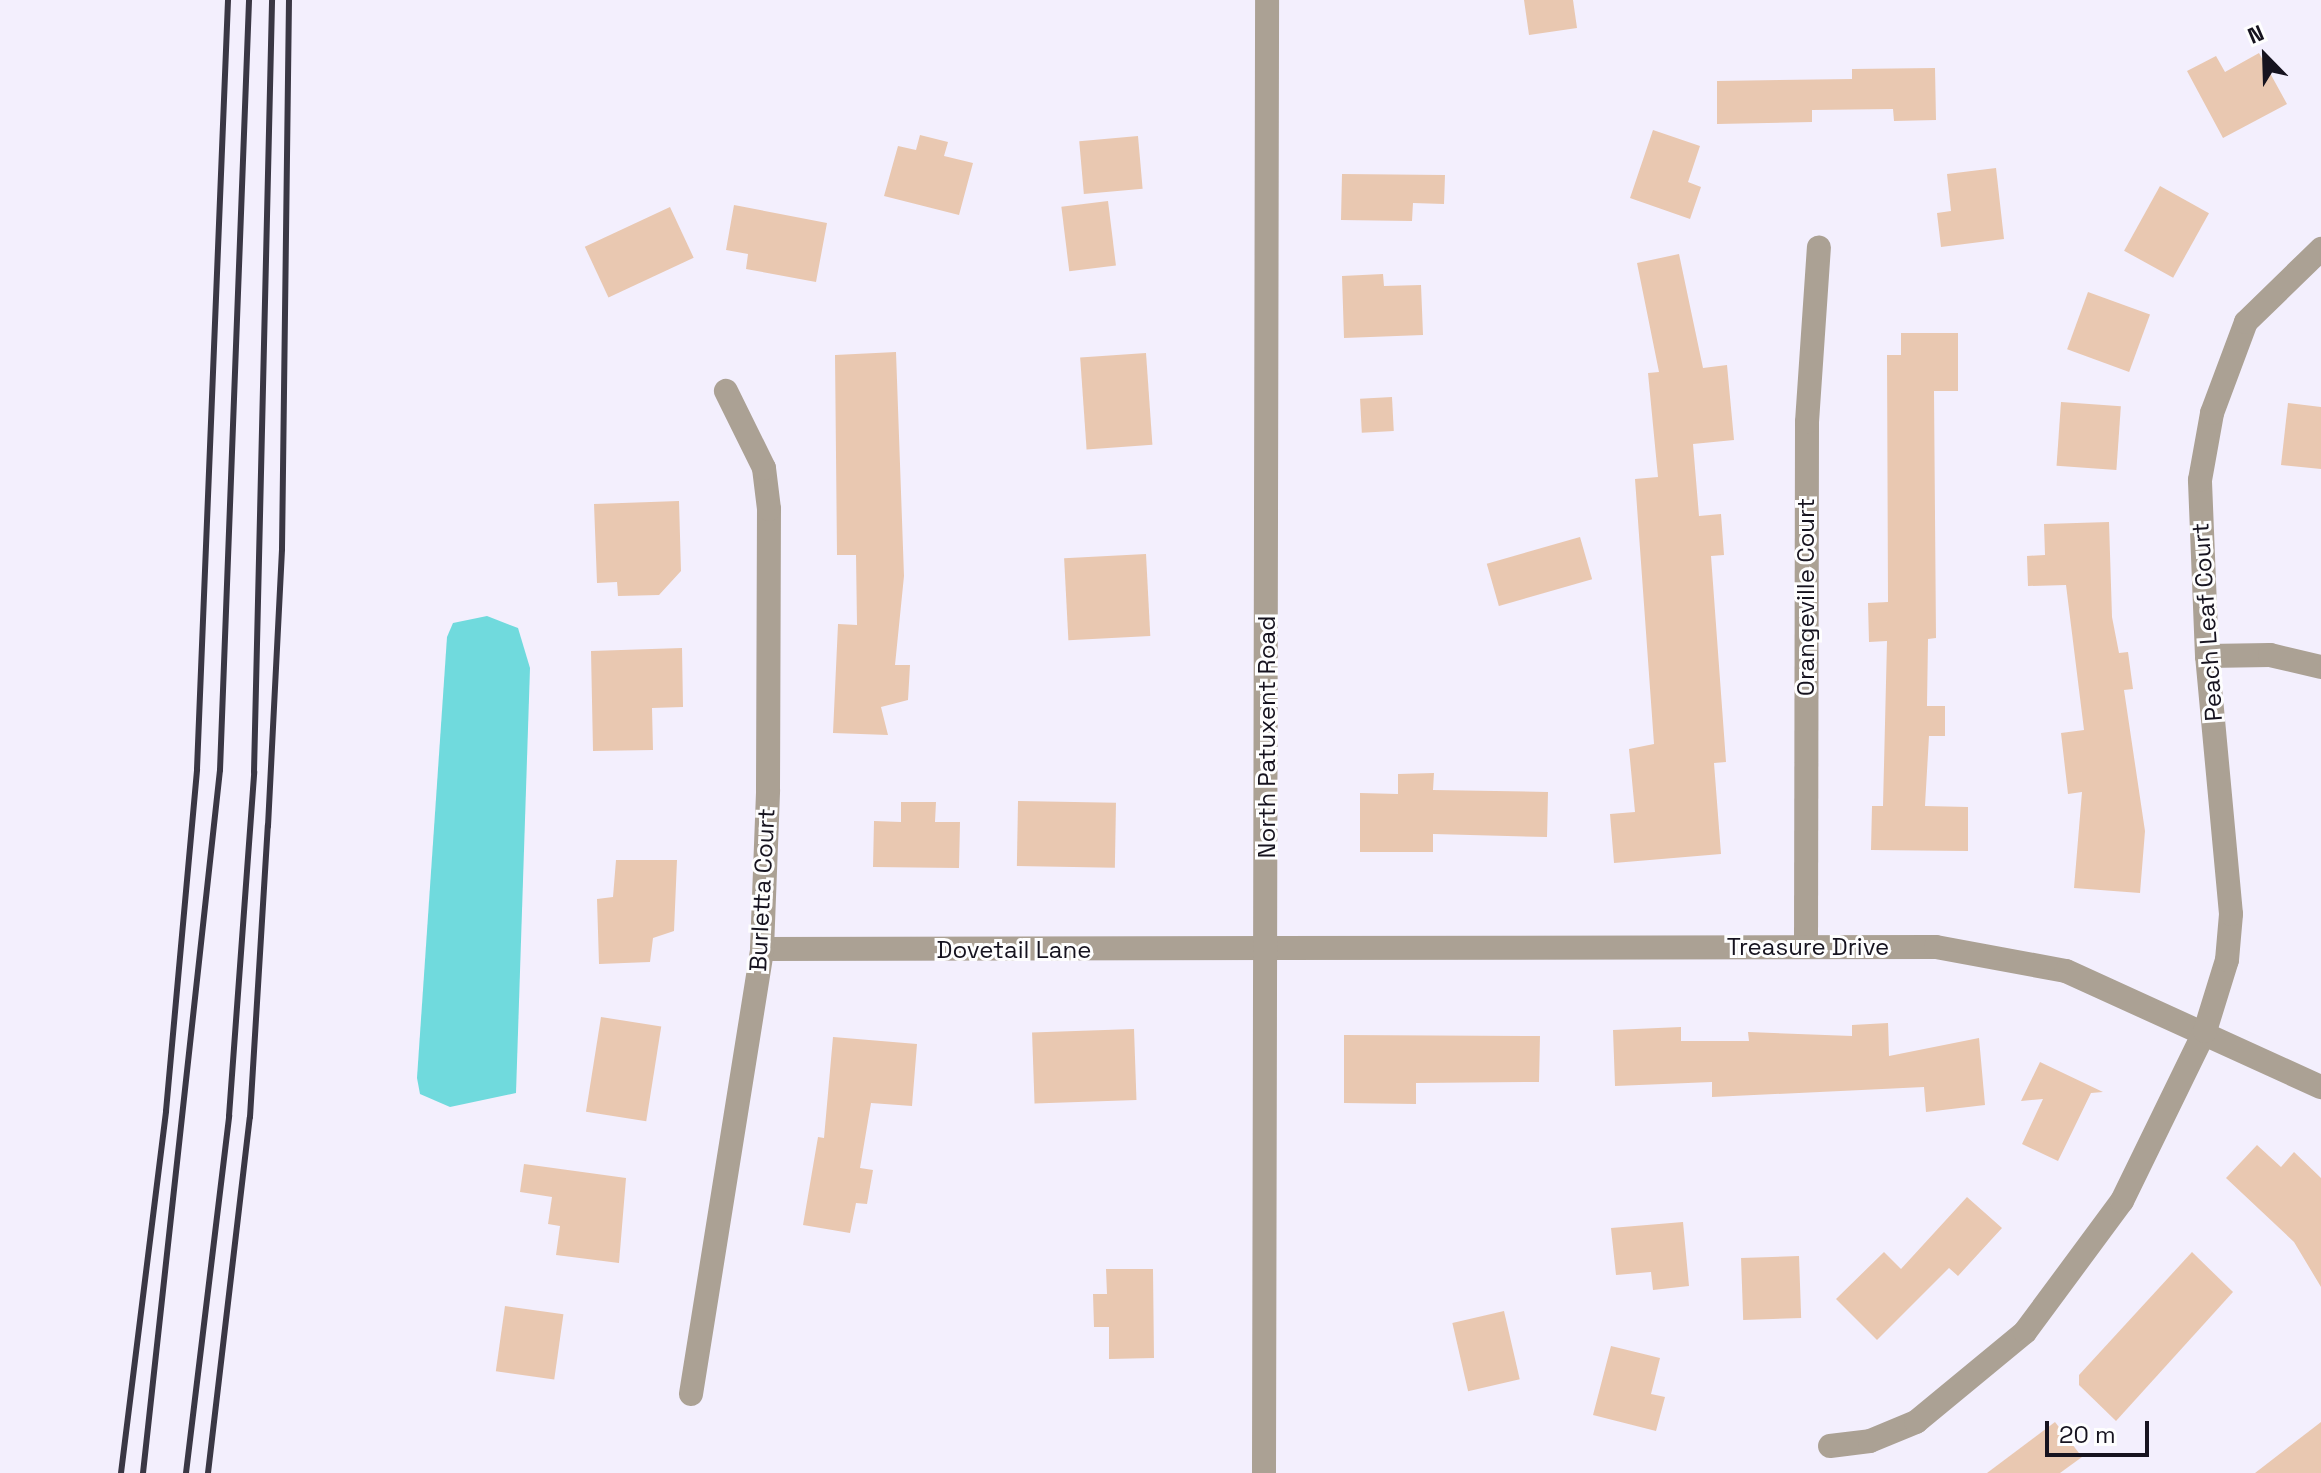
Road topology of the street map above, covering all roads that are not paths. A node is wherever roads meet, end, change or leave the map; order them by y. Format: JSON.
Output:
{"nodes":[{"id":1,"x":1267,"y":0,"type":"edge"},
{"id":2,"x":1819,"y":247,"type":"dead end"},
{"id":3,"x":2321,"y":249,"type":"edge"},
{"id":4,"x":726,"y":391,"type":"dead end"},
{"id":5,"x":2207,"y":656,"type":"junction"},
{"id":6,"x":2321,"y":667,"type":"edge"},
{"id":7,"x":1806,"y":947,"type":"junction"},
{"id":8,"x":762,"y":949,"type":"junction"},
{"id":9,"x":1267,"y":951,"type":"junction"},
{"id":10,"x":2205,"y":1031,"type":"junction"},
{"id":11,"x":2321,"y":1087,"type":"edge"},
{"id":12,"x":691,"y":1394,"type":"dead end"},
{"id":13,"x":1830,"y":1446,"type":"dead end"},
{"id":14,"x":1264,"y":1473,"type":"edge"}],
"edges":[{"from":1,"to":9,"type":"street","name":"North Patuxent Road"},
{"from":2,"to":7,"type":"street","name":"Orangeville Court"},
{"from":3,"to":5,"type":"street","name":"Peach Leaf Court"},
{"from":4,"to":8,"type":"street","name":"Burletta Court"},
{"from":5,"to":6,"type":"street"},
{"from":5,"to":10,"type":"street","name":"Peach Leaf Court"},
{"from":7,"to":9,"type":"street","name":"Treasure Drive"},
{"from":7,"to":10,"type":"street","name":"Treasure Drive"},
{"from":8,"to":9,"type":"street","name":"Dovetail Lane"},
{"from":8,"to":12,"type":"street","name":"Burletta Court"},
{"from":9,"to":14,"type":"street","name":"North Patuxent Road"},
{"from":10,"to":11,"type":"street","name":"Treasure Drive"},
{"from":10,"to":13,"type":"street","name":"Peach Leaf Court"}]}
